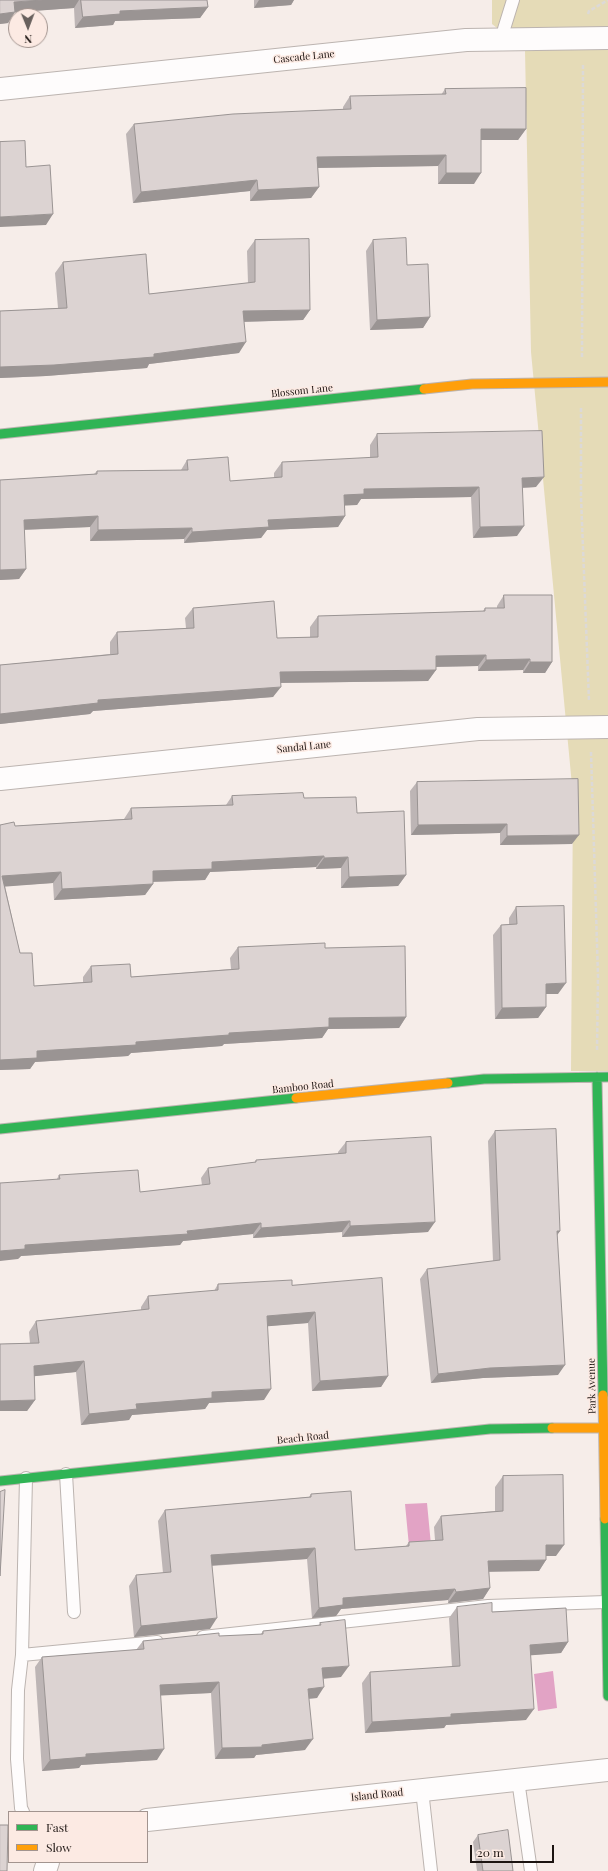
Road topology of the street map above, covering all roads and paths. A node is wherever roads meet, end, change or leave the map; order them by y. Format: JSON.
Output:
{"nodes":[{"id":1,"x":513,"y":0,"type":"edge"},
{"id":2,"x":608,"y":0,"type":"edge"},
{"id":3,"x":583,"y":38,"type":"junction"},
{"id":4,"x":608,"y":38,"type":"edge"},
{"id":5,"x":504,"y":39,"type":"junction"},
{"id":6,"x":0,"y":89,"type":"edge"},
{"id":7,"x":581,"y":382,"type":"junction"},
{"id":8,"x":608,"y":382,"type":"edge"},
{"id":9,"x":0,"y":434,"type":"edge"},
{"id":10,"x":599,"y":727,"type":"edge"},
{"id":11,"x":0,"y":779,"type":"edge"},
{"id":12,"x":597,"y":1077,"type":"junction"},
{"id":13,"x":608,"y":1077,"type":"edge"},
{"id":14,"x":0,"y":1130,"type":"edge"},
{"id":15,"x":606,"y":1428,"type":"edge"},
{"id":16,"x":66,"y":1474,"type":"junction"},
{"id":17,"x":26,"y":1478,"type":"junction"},
{"id":18,"x":0,"y":1481,"type":"edge"},
{"id":19,"x":606,"y":1602,"type":"junction"},
{"id":20,"x":74,"y":1612,"type":"dead end"},
{"id":21,"x":188,"y":1639,"type":"edge"},
{"id":22,"x":172,"y":1640,"type":"edge"},
{"id":23,"x":22,"y":1655,"type":"junction"},
{"id":24,"x":608,"y":1696,"type":"edge"},
{"id":25,"x":608,"y":1770,"type":"edge"},
{"id":26,"x":518,"y":1780,"type":"junction"},
{"id":27,"x":422,"y":1790,"type":"junction"},
{"id":28,"x":22,"y":1811,"type":"edge"},
{"id":29,"x":148,"y":1820,"type":"edge"},
{"id":30,"x":431,"y":1871,"type":"edge"},
{"id":31,"x":531,"y":1871,"type":"edge"}],
"edges":[{"from":1,"to":5,"type":"lane"},
{"from":2,"to":3,"type":"path"},
{"from":3,"to":4,"type":"street","name":"Cascade Lane"},
{"from":3,"to":5,"type":"street","name":"Cascade Lane"},
{"from":3,"to":7,"type":"path"},
{"from":5,"to":6,"type":"street","name":"Cascade Lane"},
{"from":7,"to":8,"type":"street","name":"Blossom Lane"},
{"from":7,"to":9,"type":"street","name":"Blossom Lane"},
{"from":7,"to":10,"type":"path"},
{"from":10,"to":11,"type":"street","name":"Sandal Lane"},
{"from":10,"to":12,"type":"path"},
{"from":12,"to":13,"type":"street","name":"Bamboo Road"},
{"from":12,"to":14,"type":"street","name":"Bamboo Road"},
{"from":12,"to":15,"type":"street","name":"Park Avenue"},
{"from":15,"to":16,"type":"street","name":"Beach Road"},
{"from":15,"to":19,"type":"street","name":"Park Avenue"},
{"from":16,"to":17,"type":"street","name":"Beach Road"},
{"from":16,"to":20,"type":"lane"},
{"from":17,"to":18,"type":"street","name":"Beach Road"},
{"from":17,"to":23,"type":"lane"},
{"from":19,"to":21,"type":"lane"},
{"from":19,"to":24,"type":"street","name":"Park Avenue"},
{"from":22,"to":23,"type":"lane"},
{"from":23,"to":28,"type":"lane"},
{"from":25,"to":26,"type":"street","name":"Island Road"},
{"from":26,"to":27,"type":"street","name":"Island Road"},
{"from":26,"to":31,"type":"lane"},
{"from":27,"to":29,"type":"street","name":"Island Road"},
{"from":27,"to":30,"type":"lane"}]}
